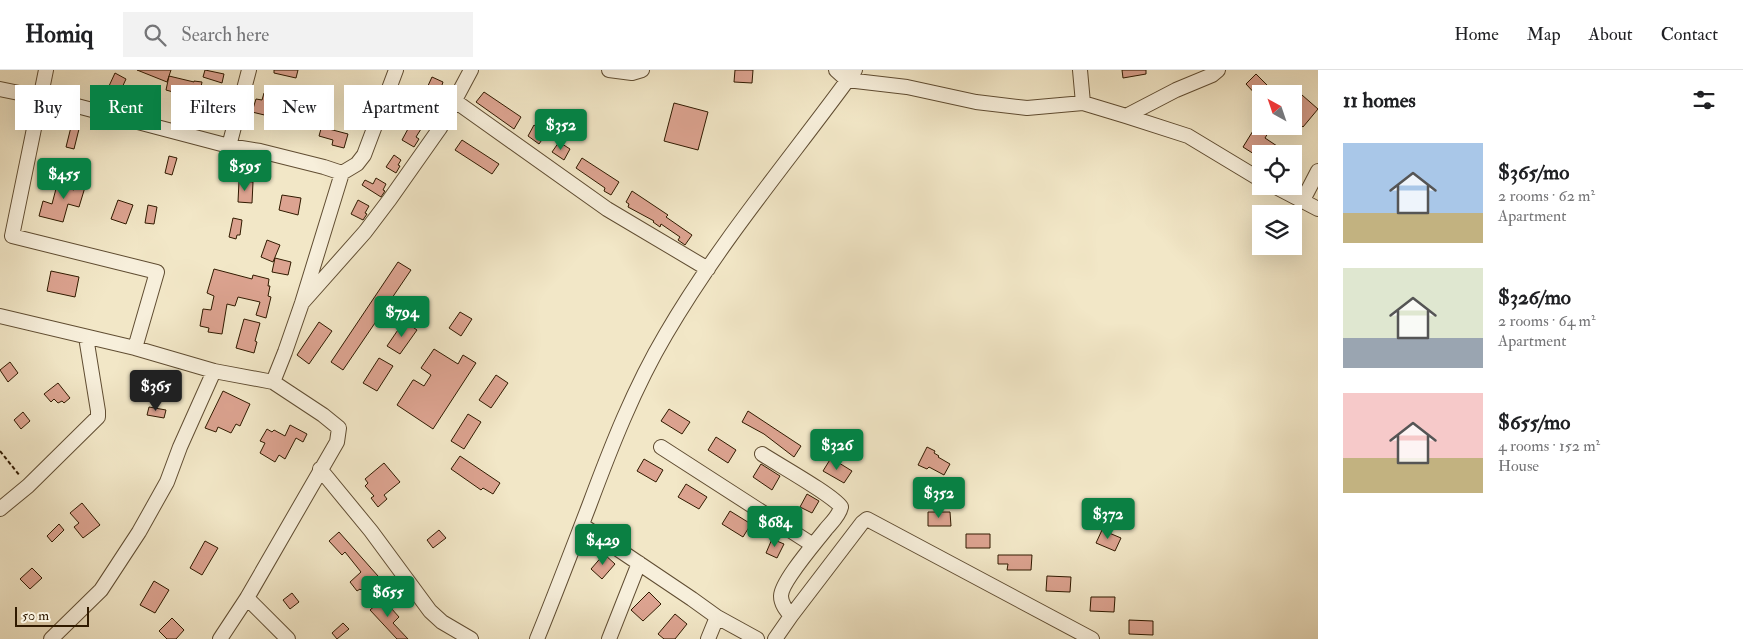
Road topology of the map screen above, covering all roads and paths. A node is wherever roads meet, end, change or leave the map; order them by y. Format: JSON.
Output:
{"nodes":[{"id":1,"x":46,"y":70,"type":"edge"},
{"id":2,"x":249,"y":70,"type":"edge"},
{"id":3,"x":396,"y":70,"type":"edge"},
{"id":4,"x":471,"y":70,"type":"edge"},
{"id":5,"x":609,"y":70,"type":"edge"},
{"id":6,"x":642,"y":70,"type":"edge"},
{"id":7,"x":836,"y":70,"type":"edge"},
{"id":8,"x":1080,"y":70,"type":"edge"},
{"id":9,"x":1218,"y":70,"type":"edge"},
{"id":10,"x":851,"y":75,"type":"edge"},
{"id":11,"x":43,"y":85,"type":"edge"},
{"id":12,"x":0,"y":89,"type":"edge"},
{"id":13,"x":15,"y":92,"type":"edge"},
{"id":14,"x":457,"y":97,"type":"edge"},
{"id":15,"x":457,"y":102,"type":"edge"},
{"id":16,"x":1083,"y":103,"type":"junction"},
{"id":17,"x":80,"y":107,"type":"edge"},
{"id":18,"x":1126,"y":116,"type":"junction"},
{"id":19,"x":33,"y":130,"type":"edge"},
{"id":20,"x":439,"y":130,"type":"edge"},
{"id":21,"x":230,"y":146,"type":"junction"},
{"id":22,"x":1318,"y":171,"type":"edge"},
{"id":23,"x":342,"y":173,"type":"junction"},
{"id":24,"x":1252,"y":175,"type":"edge"},
{"id":25,"x":1292,"y":195,"type":"edge"},
{"id":26,"x":1302,"y":200,"type":"junction"},
{"id":27,"x":1318,"y":209,"type":"edge"},
{"id":28,"x":708,"y":269,"type":"junction"},
{"id":29,"x":302,"y":303,"type":"junction"},
{"id":30,"x":0,"y":316,"type":"edge"},
{"id":31,"x":86,"y":337,"type":"junction"},
{"id":32,"x":135,"y":348,"type":"junction"},
{"id":33,"x":214,"y":371,"type":"junction"},
{"id":34,"x":272,"y":382,"type":"junction"},
{"id":35,"x":661,"y":447,"type":"dead end"},
{"id":36,"x":0,"y":450,"type":"edge"},
{"id":37,"x":762,"y":454,"type":"dead end"},
{"id":38,"x":320,"y":469,"type":"junction"},
{"id":39,"x":28,"y":486,"type":"junction"},
{"id":40,"x":0,"y":509,"type":"edge"},
{"id":41,"x":582,"y":525,"type":"junction"},
{"id":42,"x":813,"y":545,"type":"junction"},
{"id":43,"x":639,"y":563,"type":"junction"},
{"id":44,"x":247,"y":598,"type":"junction"},
{"id":45,"x":791,"y":616,"type":"junction"},
{"id":46,"x":717,"y":617,"type":"junction"},
{"id":47,"x":52,"y":639,"type":"edge"},
{"id":48,"x":220,"y":639,"type":"edge"},
{"id":49,"x":288,"y":639,"type":"edge"},
{"id":50,"x":471,"y":639,"type":"edge"},
{"id":51,"x":537,"y":639,"type":"edge"},
{"id":52,"x":609,"y":639,"type":"edge"},
{"id":53,"x":708,"y":639,"type":"edge"},
{"id":54,"x":757,"y":639,"type":"edge"},
{"id":55,"x":775,"y":639,"type":"edge"},
{"id":56,"x":1092,"y":639,"type":"edge"}],
"edges":[{"from":1,"to":11,"type":"street"},
{"from":2,"to":21,"type":"street"},
{"from":3,"to":23,"type":"street"},
{"from":4,"to":14,"type":"street"},
{"from":5,"to":6,"type":"street"},
{"from":7,"to":10,"type":"street"},
{"from":8,"to":16,"type":"street"},
{"from":9,"to":18,"type":"street"},
{"from":10,"to":16,"type":"street"},
{"from":10,"to":28,"type":"street"},
{"from":12,"to":13,"type":"street"},
{"from":15,"to":28,"type":"street"},
{"from":16,"to":18,"type":"street"},
{"from":17,"to":21,"type":"street"},
{"from":18,"to":24,"type":"street"},
{"from":19,"to":32,"type":"street"},
{"from":20,"to":29,"type":"street"},
{"from":21,"to":23,"type":"street"},
{"from":22,"to":26,"type":"street"},
{"from":23,"to":29,"type":"street"},
{"from":25,"to":26,"type":"street"},
{"from":26,"to":27,"type":"street"},
{"from":28,"to":41,"type":"street"},
{"from":29,"to":34,"type":"street"},
{"from":30,"to":31,"type":"street"},
{"from":31,"to":32,"type":"street"},
{"from":31,"to":39,"type":"street"},
{"from":32,"to":33,"type":"street"},
{"from":33,"to":34,"type":"street"},
{"from":33,"to":47,"type":"street"},
{"from":34,"to":38,"type":"street"},
{"from":35,"to":42,"type":"street"},
{"from":36,"to":39,"type":"path"},
{"from":37,"to":42,"type":"street"},
{"from":38,"to":44,"type":"street"},
{"from":38,"to":50,"type":"street"},
{"from":39,"to":40,"type":"street"},
{"from":41,"to":43,"type":"street"},
{"from":41,"to":51,"type":"street"},
{"from":42,"to":45,"type":"street"},
{"from":43,"to":46,"type":"street"},
{"from":43,"to":52,"type":"street"},
{"from":44,"to":48,"type":"street"},
{"from":44,"to":49,"type":"street"},
{"from":45,"to":55,"type":"street"},
{"from":45,"to":56,"type":"street"},
{"from":46,"to":53,"type":"street"},
{"from":46,"to":54,"type":"street"}]}
